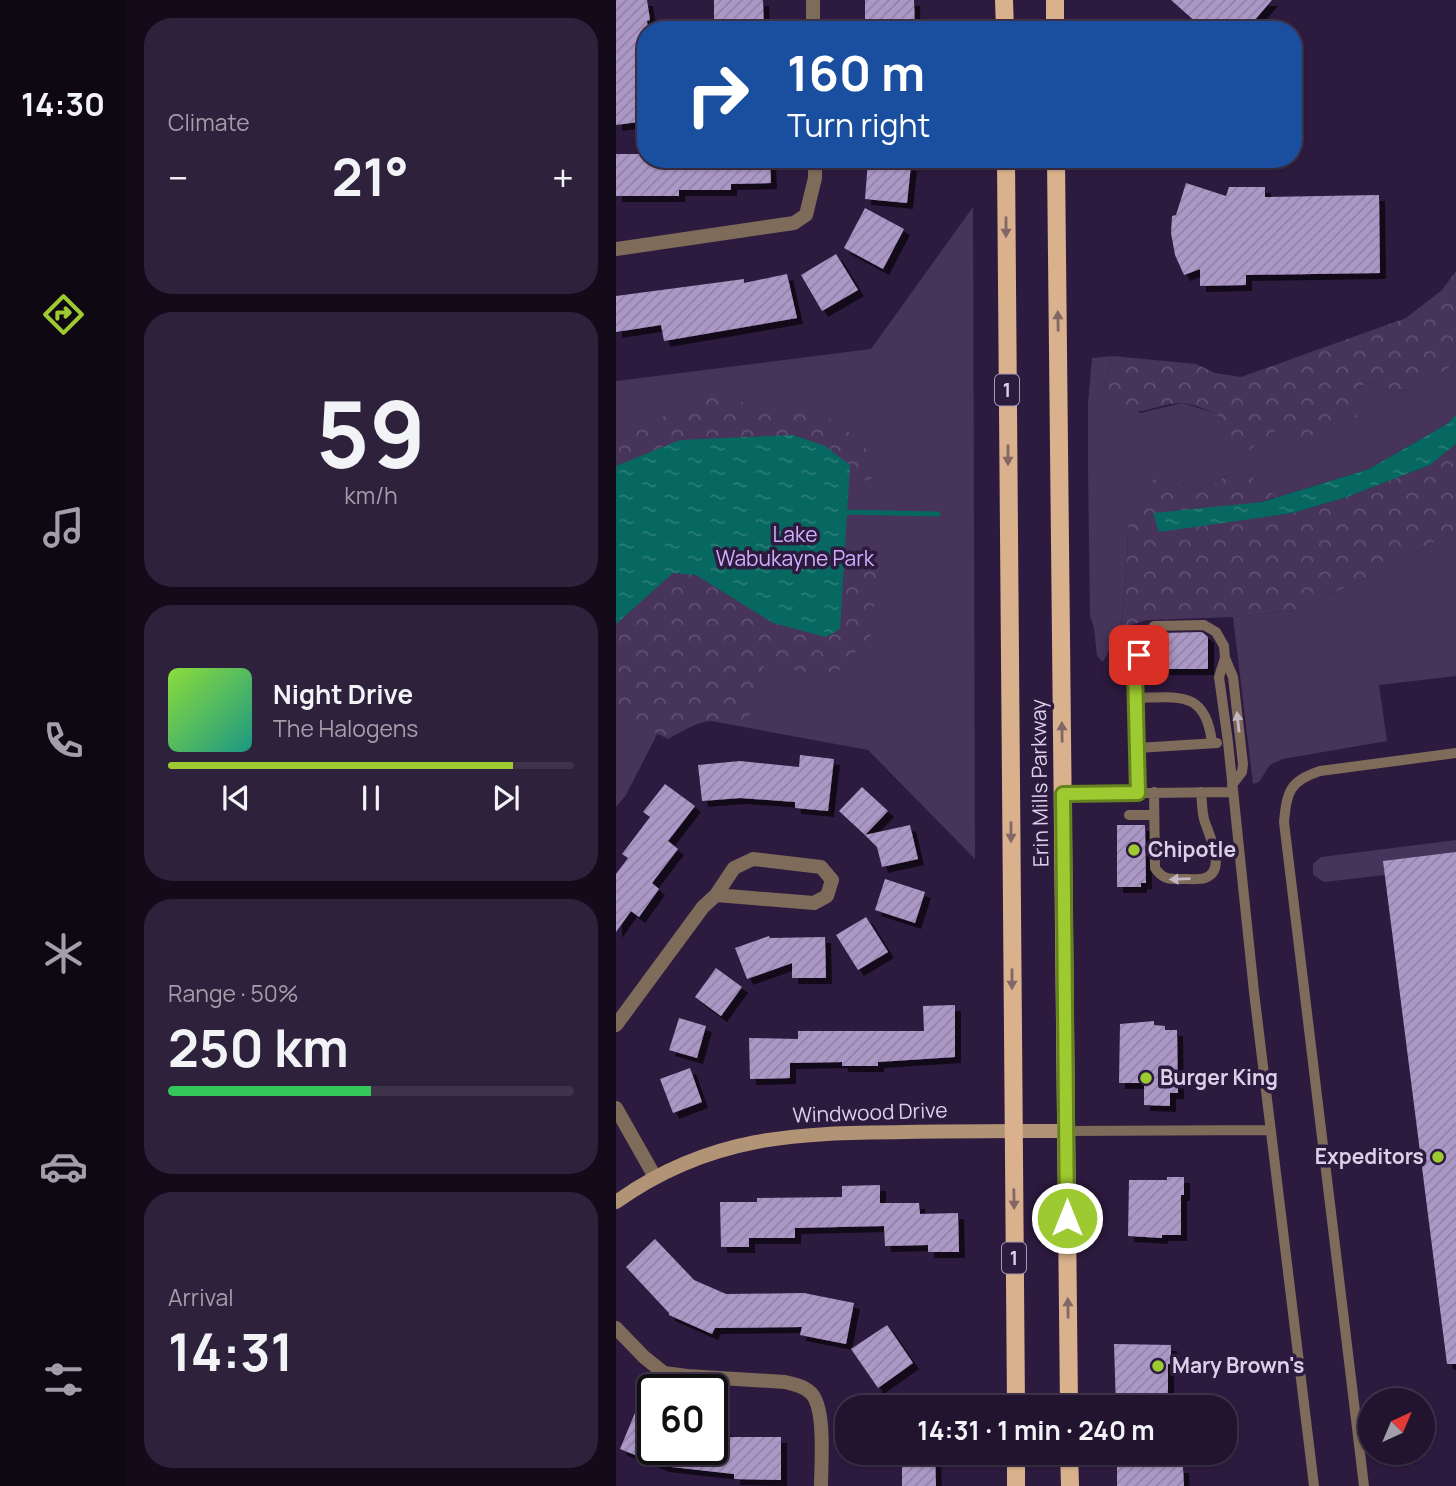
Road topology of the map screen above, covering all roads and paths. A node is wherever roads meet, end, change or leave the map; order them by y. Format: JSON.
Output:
{"nodes":[{"id":1,"x":813,"y":0,"type":"edge"},
{"id":2,"x":1004,"y":0,"type":"edge"},
{"id":3,"x":1055,"y":0,"type":"edge"},
{"id":4,"x":813,"y":21,"type":"edge"},
{"id":5,"x":1004,"y":21,"type":"edge"},
{"id":6,"x":1055,"y":21,"type":"edge"},
{"id":7,"x":815,"y":168,"type":"edge"},
{"id":8,"x":1006,"y":168,"type":"edge"},
{"id":9,"x":1056,"y":168,"type":"edge"},
{"id":10,"x":616,"y":249,"type":"edge"},
{"id":11,"x":1225,"y":658,"type":"junction"},
{"id":12,"x":1136,"y":698,"type":"junction"},
{"id":13,"x":1228,"y":742,"type":"junction"},
{"id":14,"x":1212,"y":743,"type":"junction"},
{"id":15,"x":1138,"y":748,"type":"junction"},
{"id":16,"x":1456,"y":753,"type":"edge"},
{"id":17,"x":1233,"y":789,"type":"junction"},
{"id":18,"x":1154,"y":792,"type":"junction"},
{"id":19,"x":1201,"y":792,"type":"junction"},
{"id":20,"x":1138,"y":793,"type":"junction"},
{"id":21,"x":1063,"y":794,"type":"junction"},
{"id":22,"x":1129,"y":815,"type":"dead end"},
{"id":23,"x":1154,"y":815,"type":"junction"},
{"id":24,"x":716,"y":895,"type":"junction"},
{"id":25,"x":616,"y":1025,"type":"edge"},
{"id":26,"x":616,"y":1108,"type":"edge"},
{"id":27,"x":1271,"y":1130,"type":"junction"},
{"id":28,"x":1013,"y":1131,"type":"junction"},
{"id":29,"x":1066,"y":1131,"type":"junction"},
{"id":30,"x":655,"y":1177,"type":"junction"},
{"id":31,"x":616,"y":1202,"type":"edge"},
{"id":32,"x":616,"y":1328,"type":"edge"},
{"id":33,"x":1016,"y":1395,"type":"edge"},
{"id":34,"x":1069,"y":1395,"type":"edge"},
{"id":35,"x":1016,"y":1465,"type":"edge"},
{"id":36,"x":1069,"y":1465,"type":"edge"},
{"id":37,"x":821,"y":1486,"type":"edge"},
{"id":38,"x":1016,"y":1486,"type":"edge"},
{"id":39,"x":1070,"y":1486,"type":"edge"},
{"id":40,"x":1314,"y":1486,"type":"edge"},
{"id":41,"x":1364,"y":1486,"type":"edge"}],
"edges":[{"from":1,"to":4,"type":"street"},
{"from":2,"to":5,"type":"main road"},
{"from":3,"to":6,"type":"main road"},
{"from":7,"to":10,"type":"street"},
{"from":8,"to":28,"type":"main road","name":"Erin Mills Parkway","number":"1","one_way":true},
{"from":21,"to":9,"type":"main road","name":"Erin Mills Parkway","one_way":true},
{"from":11,"to":12,"type":"lane"},
{"from":11,"to":13,"type":"lane"},
{"from":17,"to":11,"type":"lane","one_way":true},
{"from":12,"to":14,"type":"lane"},
{"from":12,"to":15,"type":"lane"},
{"from":13,"to":14,"type":"lane"},
{"from":13,"to":17,"type":"lane"},
{"from":14,"to":15,"type":"lane"},
{"from":15,"to":20,"type":"lane"},
{"from":16,"to":41,"type":"lane"},
{"from":17,"to":19,"type":"lane"},
{"from":17,"to":27,"type":"lane"},
{"from":18,"to":19,"type":"lane"},
{"from":18,"to":20,"type":"lane"},
{"from":18,"to":23,"type":"lane"},
{"from":19,"to":23,"type":"lane","one_way":true},
{"from":20,"to":21,"type":"lane"},
{"from":21,"to":29,"type":"main road","name":"Erin Mills Parkway"},
{"from":22,"to":23,"type":"lane"},
{"from":24,"to":24,"type":"street"},
{"from":24,"to":25,"type":"street"},
{"from":26,"to":30,"type":"street"},
{"from":27,"to":29,"type":"lane"},
{"from":27,"to":40,"type":"lane"},
{"from":28,"to":29,"type":"street","name":"Windwood Drive"},
{"from":28,"to":30,"type":"street","name":"Windwood Drive"},
{"from":28,"to":33,"type":"main road","name":"Erin Mills Parkway","number":"1","one_way":true},
{"from":34,"to":29,"type":"main road","name":"Erin Mills Parkway","one_way":true},
{"from":30,"to":31,"type":"street","name":"Windwood Drive"},
{"from":32,"to":37,"type":"street"},
{"from":35,"to":38,"type":"main road"},
{"from":36,"to":39,"type":"main road"}]}
